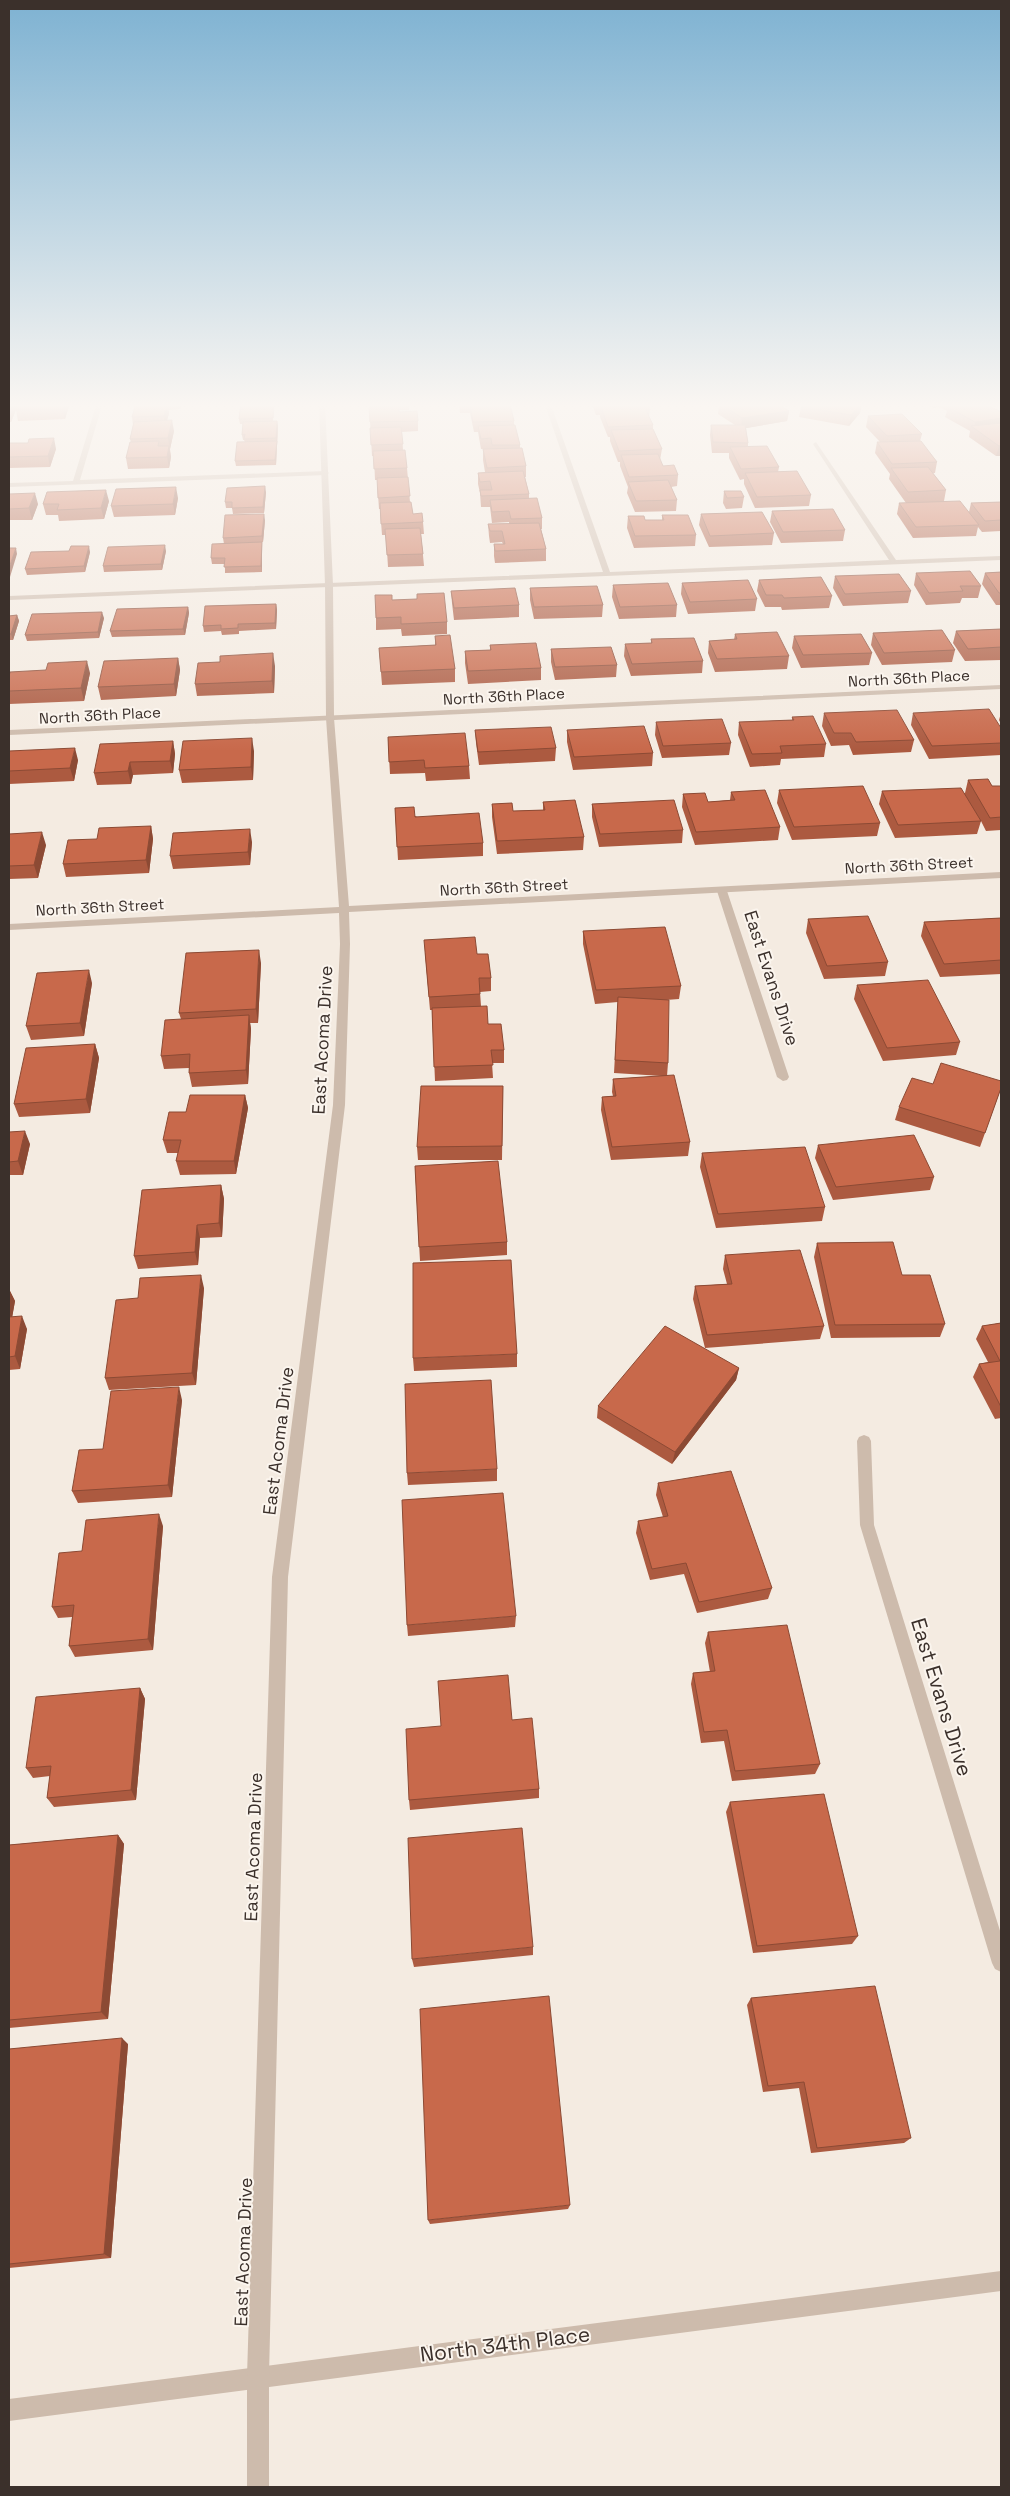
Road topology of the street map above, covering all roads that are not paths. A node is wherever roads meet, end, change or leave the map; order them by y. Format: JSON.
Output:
{"nodes":[{"id":1,"x":327,"y":518,"type":"edge"},
{"id":2,"x":587,"y":518,"type":"edge"},
{"id":3,"x":865,"y":518,"type":"edge"},
{"id":4,"x":1001,"y":558,"type":"edge"},
{"id":5,"x":894,"y":563,"type":"junction"},
{"id":6,"x":606,"y":574,"type":"junction"},
{"id":7,"x":329,"y":585,"type":"junction"},
{"id":8,"x":9,"y":598,"type":"edge"},
{"id":9,"x":1001,"y":687,"type":"edge"},
{"id":10,"x":330,"y":718,"type":"junction"},
{"id":11,"x":9,"y":733,"type":"edge"},
{"id":12,"x":1001,"y":875,"type":"edge"},
{"id":13,"x":722,"y":891,"type":"junction"},
{"id":14,"x":344,"y":909,"type":"junction"},
{"id":15,"x":9,"y":927,"type":"edge"},
{"id":16,"x":784,"y":1078,"type":"dead end"},
{"id":17,"x":864,"y":1440,"type":"dead end"},
{"id":18,"x":1001,"y":1963,"type":"edge"},
{"id":19,"x":1001,"y":2281,"type":"edge"},
{"id":20,"x":258,"y":2376,"type":"junction"},
{"id":21,"x":9,"y":2410,"type":"edge"},
{"id":22,"x":258,"y":2487,"type":"edge"}],
"edges":[{"from":1,"to":7,"type":"street","name":"East Acoma Drive"},
{"from":2,"to":6,"type":"street"},
{"from":3,"to":5,"type":"street"},
{"from":4,"to":5,"type":"street"},
{"from":5,"to":6,"type":"street"},
{"from":6,"to":7,"type":"street"},
{"from":7,"to":8,"type":"street"},
{"from":7,"to":10,"type":"street","name":"East Acoma Drive"},
{"from":9,"to":10,"type":"street","name":"North 36th Place"},
{"from":10,"to":11,"type":"street","name":"North 36th Place"},
{"from":10,"to":14,"type":"street","name":"East Acoma Drive"},
{"from":12,"to":13,"type":"street","name":"North 36th Street"},
{"from":13,"to":14,"type":"street","name":"North 36th Street"},
{"from":13,"to":16,"type":"street","name":"East Evans Drive"},
{"from":14,"to":15,"type":"street","name":"North 36th Street"},
{"from":14,"to":20,"type":"street","name":"East Acoma Drive"},
{"from":17,"to":18,"type":"street","name":"East Evans Drive"},
{"from":19,"to":20,"type":"street","name":"North 34th Place"},
{"from":20,"to":21,"type":"street","name":"North 34th Place"},
{"from":20,"to":22,"type":"street","name":"East Acoma Drive"}]}
